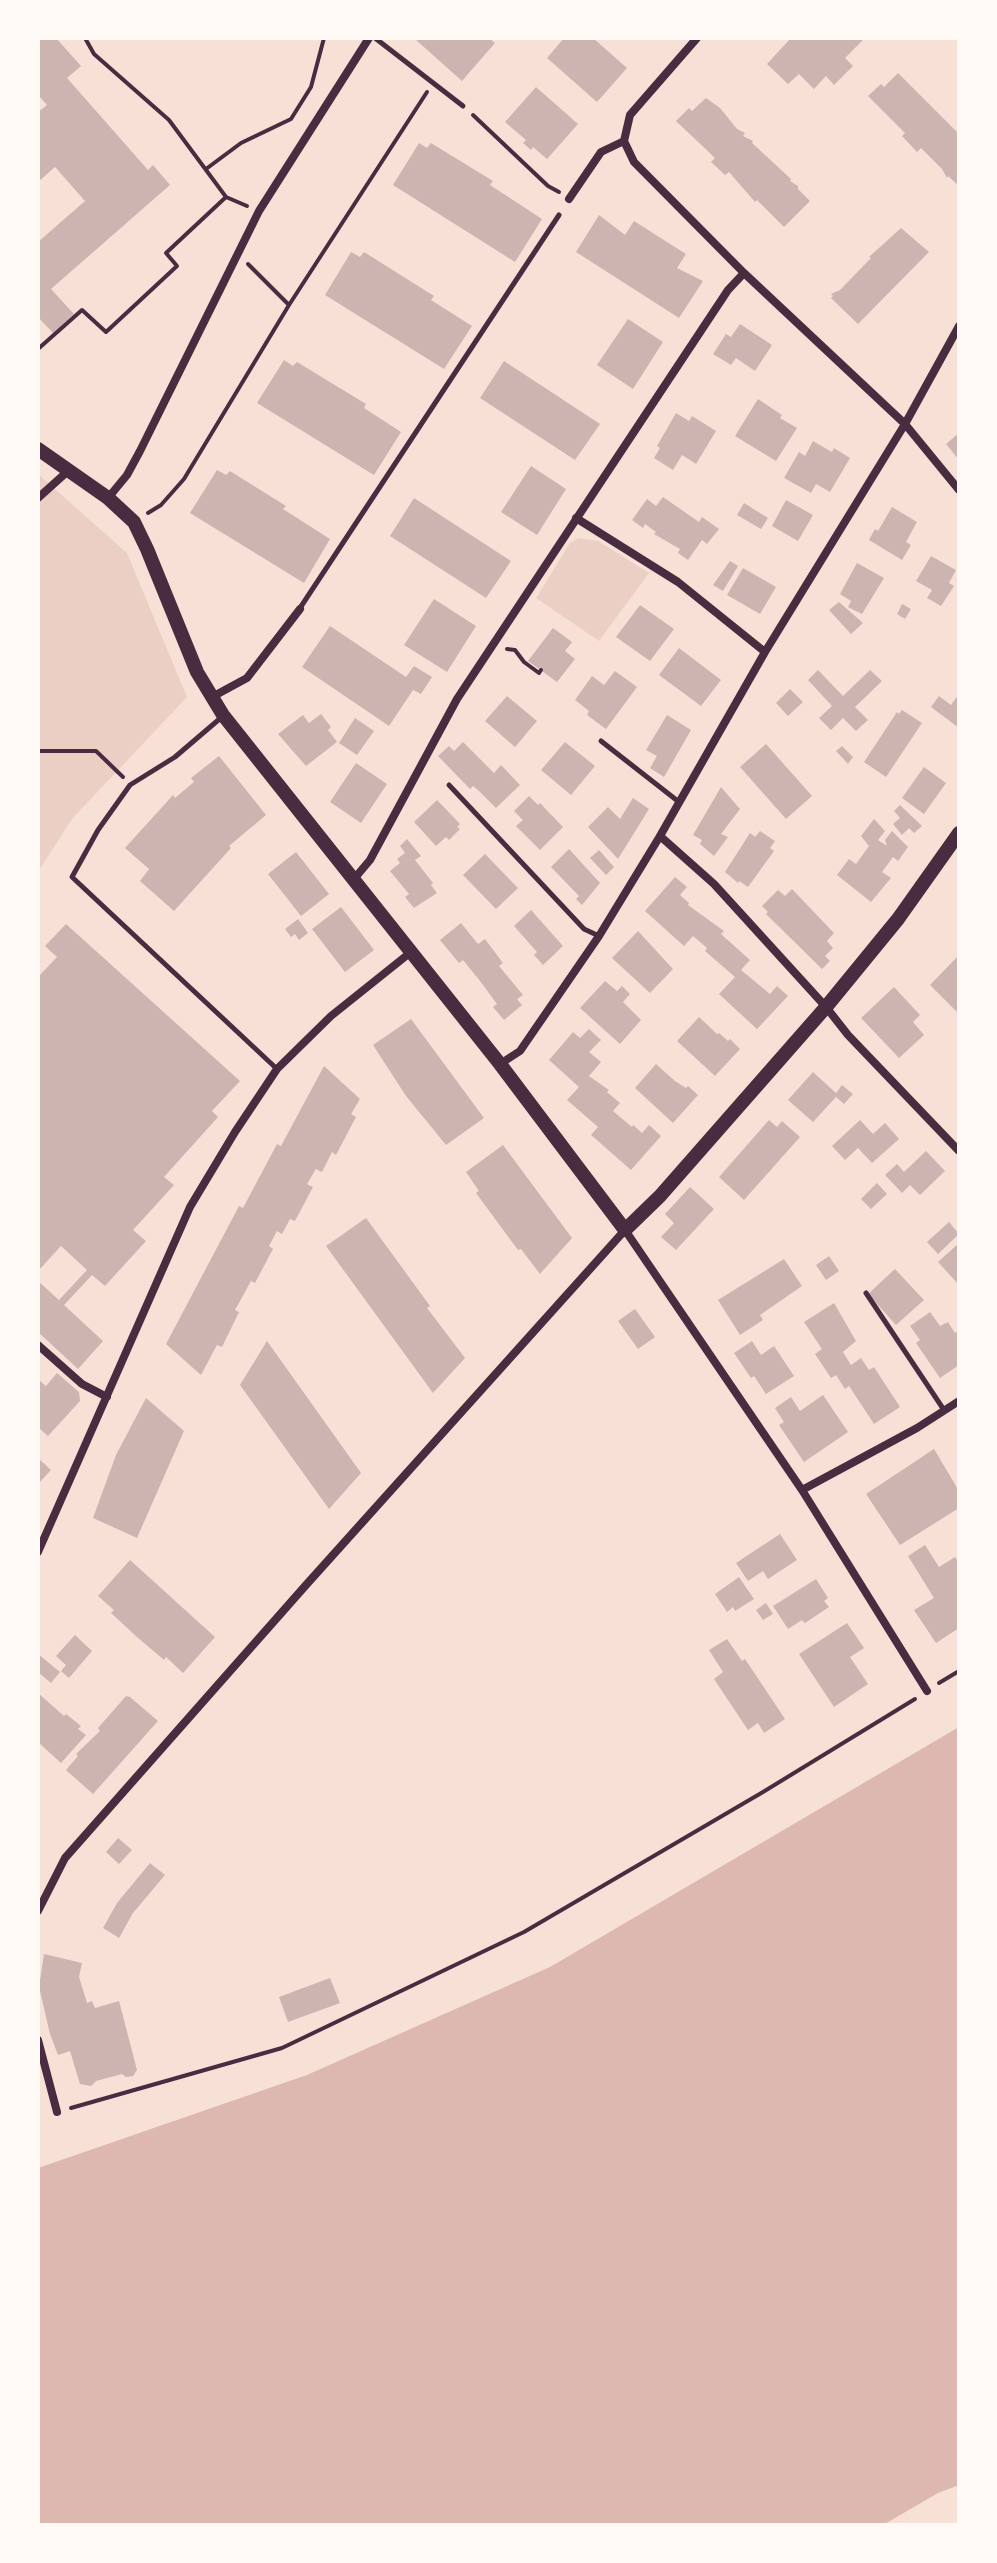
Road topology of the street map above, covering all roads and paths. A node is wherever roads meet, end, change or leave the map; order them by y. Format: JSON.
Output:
{"nodes":[{"id":1,"x":85,"y":38,"type":"edge"},
{"id":2,"x":324,"y":38,"type":"edge"},
{"id":3,"x":372,"y":38,"type":"edge"},
{"id":4,"x":697,"y":38,"type":"edge"},
{"id":5,"x":433,"y":83,"type":"junction"},
{"id":6,"x":463,"y":106,"type":"joint"},
{"id":7,"x":624,"y":141,"type":"junction"},
{"id":8,"x":206,"y":169,"type":"junction"},
{"id":9,"x":226,"y":197,"type":"junction"},
{"id":10,"x":569,"y":199,"type":"joint"},
{"id":11,"x":259,"y":211,"type":"junction"},
{"id":12,"x":559,"y":215,"type":"dead end"},
{"id":13,"x":238,"y":253,"type":"junction"},
{"id":14,"x":744,"y":273,"type":"junction"},
{"id":15,"x":289,"y":305,"type":"junction"},
{"id":16,"x":959,"y":326,"type":"edge"},
{"id":17,"x":38,"y":349,"type":"edge"},
{"id":18,"x":905,"y":424,"type":"junction"},
{"id":19,"x":38,"y":449,"type":"edge"},
{"id":20,"x":68,"y":471,"type":"junction"},
{"id":21,"x":959,"y":490,"type":"edge"},
{"id":22,"x":38,"y":498,"type":"edge"},
{"id":23,"x":108,"y":498,"type":"junction"},
{"id":24,"x":576,"y":518,"type":"junction"},
{"id":25,"x":134,"y":522,"type":"junction"},
{"id":26,"x":300,"y":609,"type":"joint"},
{"id":27,"x":495,"y":641,"type":"junction"},
{"id":28,"x":765,"y":652,"type":"junction"},
{"id":29,"x":541,"y":670,"type":"dead end"},
{"id":30,"x":212,"y":697,"type":"junction"},
{"id":31,"x":223,"y":715,"type":"junction"},
{"id":32,"x":601,"y":741,"type":"dead end"},
{"id":33,"x":38,"y":751,"type":"edge"},
{"id":34,"x":130,"y":785,"type":"junction"},
{"id":35,"x":449,"y":785,"type":"dead end"},
{"id":36,"x":680,"y":803,"type":"junction"},
{"id":37,"x":959,"y":833,"type":"edge"},
{"id":38,"x":660,"y":836,"type":"junction"},
{"id":39,"x":354,"y":879,"type":"junction"},
{"id":40,"x":599,"y":936,"type":"junction"},
{"id":41,"x":412,"y":951,"type":"junction"},
{"id":42,"x":826,"y":1007,"type":"junction"},
{"id":43,"x":500,"y":1064,"type":"junction"},
{"id":44,"x":277,"y":1069,"type":"junction"},
{"id":45,"x":959,"y":1151,"type":"edge"},
{"id":46,"x":625,"y":1230,"type":"junction"},
{"id":47,"x":866,"y":1293,"type":"dead end"},
{"id":48,"x":38,"y":1345,"type":"edge"},
{"id":49,"x":107,"y":1397,"type":"junction"},
{"id":50,"x":959,"y":1401,"type":"edge"},
{"id":51,"x":944,"y":1411,"type":"junction"},
{"id":52,"x":802,"y":1490,"type":"junction"},
{"id":53,"x":38,"y":1552,"type":"edge"},
{"id":54,"x":959,"y":1671,"type":"edge"},
{"id":55,"x":927,"y":1691,"type":"junction"},
{"id":56,"x":38,"y":1911,"type":"edge"},
{"id":57,"x":38,"y":2040,"type":"edge"},
{"id":58,"x":88,"y":2103,"type":"dead end"},
{"id":59,"x":57,"y":2112,"type":"dead end"}],
"edges":[{"from":1,"to":8,"type":"path"},
{"from":2,"to":8,"type":"path"},
{"from":3,"to":5,"type":"lane"},
{"from":3,"to":11,"type":"street"},
{"from":4,"to":7,"type":"street"},
{"from":5,"to":6,"type":"lane"},
{"from":5,"to":15,"type":"path"},
{"from":6,"to":10,"type":"path"},
{"from":7,"to":10,"type":"street"},
{"from":7,"to":14,"type":"street"},
{"from":8,"to":9,"type":"path"},
{"from":9,"to":11,"type":"path"},
{"from":9,"to":17,"type":"path"},
{"from":11,"to":13,"type":"street"},
{"from":12,"to":26,"type":"lane"},
{"from":13,"to":15,"type":"path"},
{"from":13,"to":23,"type":"street"},
{"from":14,"to":18,"type":"street"},
{"from":14,"to":24,"type":"street"},
{"from":15,"to":25,"type":"path"},
{"from":16,"to":18,"type":"street"},
{"from":18,"to":21,"type":"street"},
{"from":18,"to":28,"type":"street"},
{"from":19,"to":20,"type":"street"},
{"from":20,"to":22,"type":"street"},
{"from":20,"to":23,"type":"street"},
{"from":23,"to":25,"type":"street"},
{"from":24,"to":27,"type":"street"},
{"from":24,"to":28,"type":"street"},
{"from":25,"to":30,"type":"street"},
{"from":26,"to":30,"type":"street"},
{"from":27,"to":29,"type":"path"},
{"from":27,"to":39,"type":"street"},
{"from":28,"to":36,"type":"street"},
{"from":30,"to":31,"type":"street"},
{"from":31,"to":34,"type":"lane"},
{"from":31,"to":39,"type":"street"},
{"from":32,"to":36,"type":"lane"},
{"from":33,"to":34,"type":"path"},
{"from":34,"to":44,"type":"lane"},
{"from":35,"to":40,"type":"lane"},
{"from":36,"to":38,"type":"street"},
{"from":37,"to":42,"type":"street"},
{"from":38,"to":40,"type":"street"},
{"from":38,"to":42,"type":"street"},
{"from":39,"to":41,"type":"street"},
{"from":40,"to":43,"type":"street"},
{"from":41,"to":43,"type":"street"},
{"from":41,"to":44,"type":"street"},
{"from":42,"to":45,"type":"street"},
{"from":42,"to":46,"type":"street"},
{"from":43,"to":46,"type":"street"},
{"from":44,"to":49,"type":"street"},
{"from":46,"to":52,"type":"street"},
{"from":46,"to":56,"type":"street"},
{"from":47,"to":51,"type":"lane"},
{"from":48,"to":49,"type":"street"},
{"from":49,"to":53,"type":"street"},
{"from":50,"to":51,"type":"street"},
{"from":51,"to":52,"type":"street"},
{"from":52,"to":55,"type":"street"},
{"from":54,"to":55,"type":"path"},
{"from":55,"to":58,"type":"path"},
{"from":57,"to":59,"type":"street"}]}
